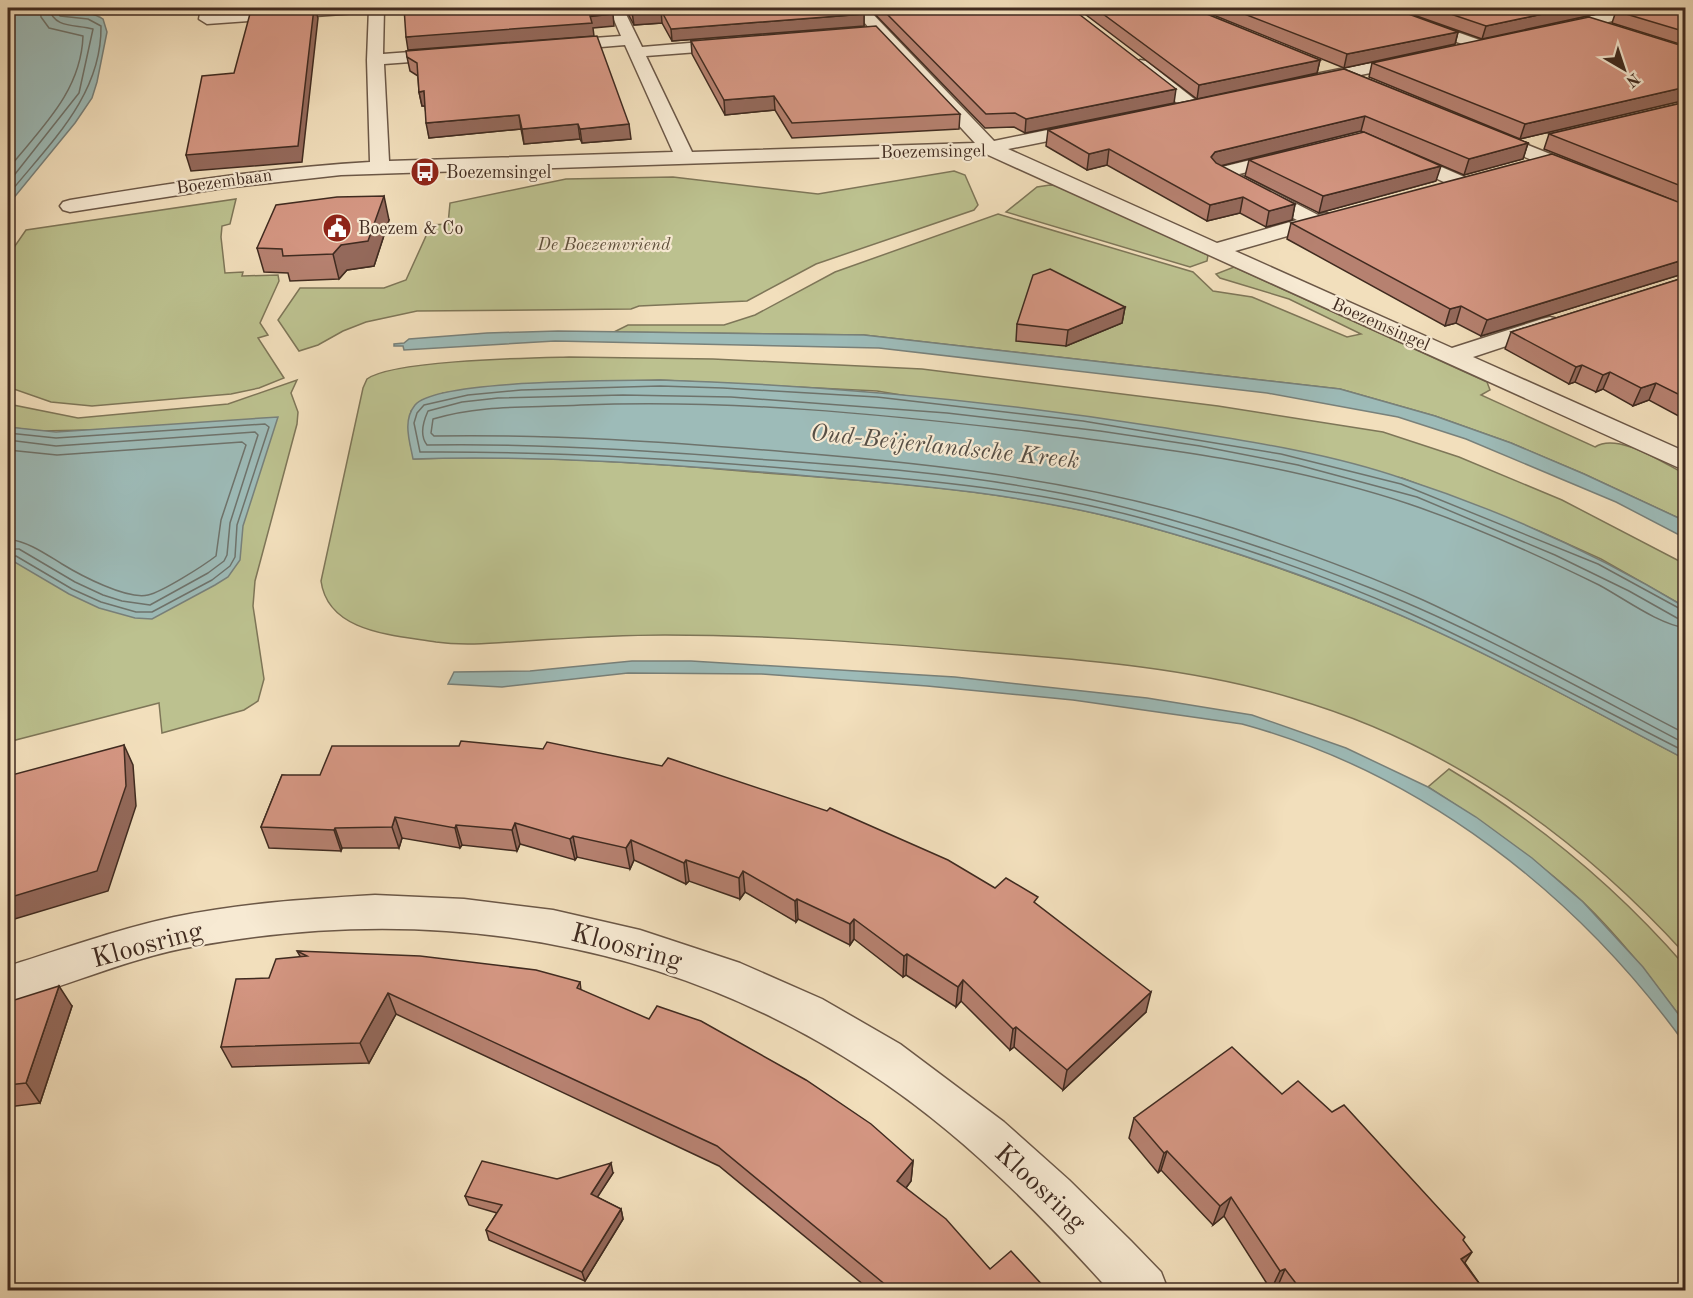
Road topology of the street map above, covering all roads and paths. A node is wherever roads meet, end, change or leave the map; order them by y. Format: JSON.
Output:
{"nodes":[{"id":1,"x":214,"y":8,"type":"edge"},
{"id":2,"x":356,"y":8,"type":"edge"},
{"id":3,"x":376,"y":8,"type":"edge"},
{"id":4,"x":616,"y":8,"type":"edge"},
{"id":5,"x":859,"y":8,"type":"edge"},
{"id":6,"x":1376,"y":8,"type":"edge"},
{"id":7,"x":1650,"y":8,"type":"edge"},
{"id":8,"x":1559,"y":14,"type":"dead end"},
{"id":9,"x":1582,"y":21,"type":"junction"},
{"id":10,"x":880,"y":32,"type":"junction"},
{"id":11,"x":1537,"y":32,"type":"edge"},
{"id":12,"x":1615,"y":32,"type":"edge"},
{"id":13,"x":856,"y":34,"type":"edge"},
{"id":14,"x":1504,"y":40,"type":"edge"},
{"id":15,"x":753,"y":42,"type":"edge"},
{"id":16,"x":634,"y":46,"type":"junction"},
{"id":17,"x":1482,"y":46,"type":"junction"},
{"id":18,"x":538,"y":47,"type":"edge"},
{"id":19,"x":1448,"y":52,"type":"edge"},
{"id":20,"x":468,"y":53,"type":"edge"},
{"id":21,"x":1129,"y":57,"type":"edge"},
{"id":22,"x":1426,"y":57,"type":"edge"},
{"id":23,"x":375,"y":60,"type":"junction"},
{"id":24,"x":1308,"y":62,"type":"edge"},
{"id":25,"x":1338,"y":74,"type":"junction"},
{"id":26,"x":1286,"y":86,"type":"edge"},
{"id":27,"x":1370,"y":87,"type":"edge"},
{"id":28,"x":1213,"y":101,"type":"edge"},
{"id":29,"x":1192,"y":106,"type":"junction"},
{"id":30,"x":1172,"y":110,"type":"edge"},
{"id":31,"x":1110,"y":123,"type":"edge"},
{"id":32,"x":1465,"y":126,"type":"edge"},
{"id":33,"x":1552,"y":139,"type":"edge"},
{"id":34,"x":1382,"y":147,"type":"edge"},
{"id":35,"x":1518,"y":147,"type":"junction"},
{"id":36,"x":991,"y":149,"type":"junction"},
{"id":37,"x":1308,"y":152,"type":"edge"},
{"id":38,"x":686,"y":158,"type":"junction"},
{"id":39,"x":1548,"y":160,"type":"junction"},
{"id":40,"x":380,"y":167,"type":"junction"},
{"id":41,"x":1516,"y":168,"type":"edge"},
{"id":42,"x":1483,"y":177,"type":"edge"},
{"id":43,"x":1601,"y":182,"type":"edge"},
{"id":44,"x":1462,"y":183,"type":"junction"},
{"id":45,"x":1428,"y":192,"type":"edge"},
{"id":46,"x":70,"y":206,"type":"dead end"},
{"id":47,"x":1350,"y":213,"type":"edge"},
{"id":48,"x":1316,"y":222,"type":"junction"},
{"id":49,"x":1215,"y":250,"type":"junction"},
{"id":50,"x":1574,"y":317,"type":"edge"},
{"id":51,"x":1452,"y":356,"type":"junction"},
{"id":52,"x":1686,"y":463,"type":"edge"},
{"id":53,"x":8,"y":984,"type":"edge"},
{"id":54,"x":1143,"y":1290,"type":"edge"}],
"edges":[{"from":1,"to":2,"type":"street"},
{"from":3,"to":23,"type":"street"},
{"from":4,"to":16,"type":"street"},
{"from":5,"to":10,"type":"street"},
{"from":6,"to":17,"type":"street"},
{"from":7,"to":9,"type":"street"},
{"from":8,"to":9,"type":"street"},
{"from":9,"to":11,"type":"street"},
{"from":9,"to":12,"type":"street"},
{"from":10,"to":13,"type":"street"},
{"from":10,"to":36,"type":"street"},
{"from":14,"to":17,"type":"street"},
{"from":15,"to":16,"type":"street"},
{"from":16,"to":18,"type":"street"},
{"from":16,"to":38,"type":"street"},
{"from":17,"to":19,"type":"street"},
{"from":20,"to":23,"type":"street"},
{"from":21,"to":29,"type":"street"},
{"from":22,"to":25,"type":"street"},
{"from":23,"to":40,"type":"street"},
{"from":24,"to":25,"type":"street"},
{"from":25,"to":26,"type":"street"},
{"from":25,"to":27,"type":"street"},
{"from":28,"to":29,"type":"street"},
{"from":29,"to":30,"type":"street"},
{"from":31,"to":36,"type":"street"},
{"from":32,"to":35,"type":"street"},
{"from":33,"to":35,"type":"street"},
{"from":34,"to":44,"type":"street"},
{"from":35,"to":39,"type":"street"},
{"from":36,"to":38,"type":"street","name":"Boezemsingel"},
{"from":36,"to":49,"type":"street","name":"Boezemsingel"},
{"from":37,"to":48,"type":"street"},
{"from":38,"to":40,"type":"street","name":"Boezemsingel"},
{"from":39,"to":41,"type":"street"},
{"from":39,"to":43,"type":"street"},
{"from":40,"to":46,"type":"street","name":"Boezembaan"},
{"from":42,"to":44,"type":"street"},
{"from":44,"to":45,"type":"street"},
{"from":47,"to":48,"type":"street"},
{"from":48,"to":49,"type":"street"},
{"from":49,"to":51,"type":"street","name":"Boezemsingel"},
{"from":50,"to":51,"type":"street"},
{"from":51,"to":52,"type":"street","name":"Boezemsingel"},
{"from":53,"to":54,"type":"street","name":"Kloosring"}]}
